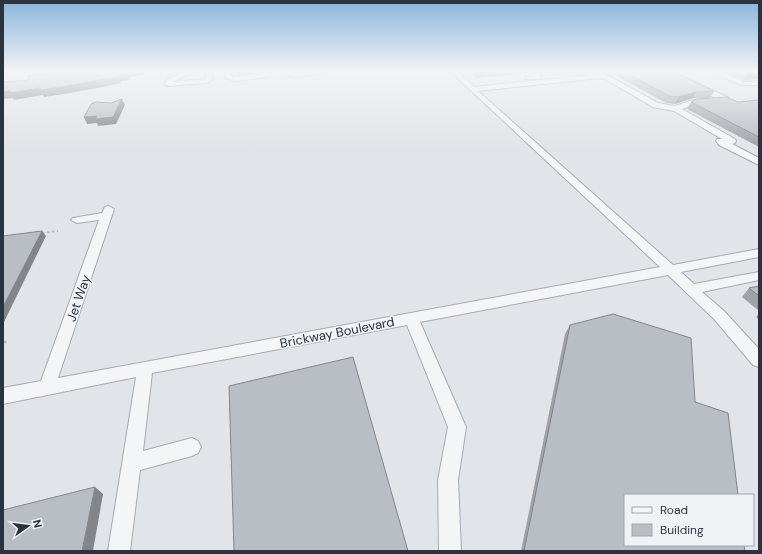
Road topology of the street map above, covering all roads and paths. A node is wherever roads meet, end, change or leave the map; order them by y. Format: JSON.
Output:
{"nodes":[{"id":1,"x":481,"y":97,"type":"edge"},
{"id":2,"x":642,"y":97,"type":"edge"},
{"id":3,"x":719,"y":97,"type":"edge"},
{"id":4,"x":676,"y":109,"type":"junction"},
{"id":5,"x":708,"y":135,"type":"dead end"},
{"id":6,"x":722,"y":143,"type":"junction"},
{"id":7,"x":759,"y":162,"type":"edge"},
{"id":8,"x":78,"y":220,"type":"dead end"},
{"id":9,"x":58,"y":231,"type":"dead end"},
{"id":10,"x":39,"y":234,"type":"edge"},
{"id":11,"x":759,"y":253,"type":"edge"},
{"id":12,"x":671,"y":270,"type":"junction"},
{"id":13,"x":759,"y":276,"type":"edge"},
{"id":14,"x":691,"y":289,"type":"junction"},
{"id":15,"x":411,"y":318,"type":"junction"},
{"id":16,"x":3,"y":342,"type":"edge"},
{"id":17,"x":7,"y":342,"type":"dead end"},
{"id":18,"x":759,"y":360,"type":"edge"},
{"id":19,"x":145,"y":368,"type":"junction"},
{"id":20,"x":47,"y":387,"type":"junction"},
{"id":21,"x":3,"y":396,"type":"edge"},
{"id":22,"x":192,"y":447,"type":"dead end"},
{"id":23,"x":131,"y":462,"type":"junction"},
{"id":24,"x":118,"y":551,"type":"edge"},
{"id":25,"x":450,"y":551,"type":"edge"}],
"edges":[{"from":1,"to":12,"type":"street"},
{"from":2,"to":4,"type":"street"},
{"from":3,"to":4,"type":"street"},
{"from":4,"to":6,"type":"street"},
{"from":5,"to":6,"type":"street"},
{"from":6,"to":7,"type":"street"},
{"from":8,"to":20,"type":"street","name":"Jet Way"},
{"from":9,"to":10,"type":"path"},
{"from":11,"to":12,"type":"street","name":"Brickway Boulevard"},
{"from":12,"to":14,"type":"street"},
{"from":12,"to":15,"type":"street","name":"Brickway Boulevard"},
{"from":13,"to":14,"type":"street"},
{"from":14,"to":18,"type":"street"},
{"from":15,"to":19,"type":"street","name":"Brickway Boulevard"},
{"from":15,"to":25,"type":"street"},
{"from":16,"to":17,"type":"path"},
{"from":19,"to":20,"type":"street","name":"Brickway Boulevard"},
{"from":19,"to":23,"type":"street"},
{"from":20,"to":21,"type":"street","name":"Brickway Boulevard"},
{"from":22,"to":23,"type":"street"},
{"from":23,"to":24,"type":"street"}]}
